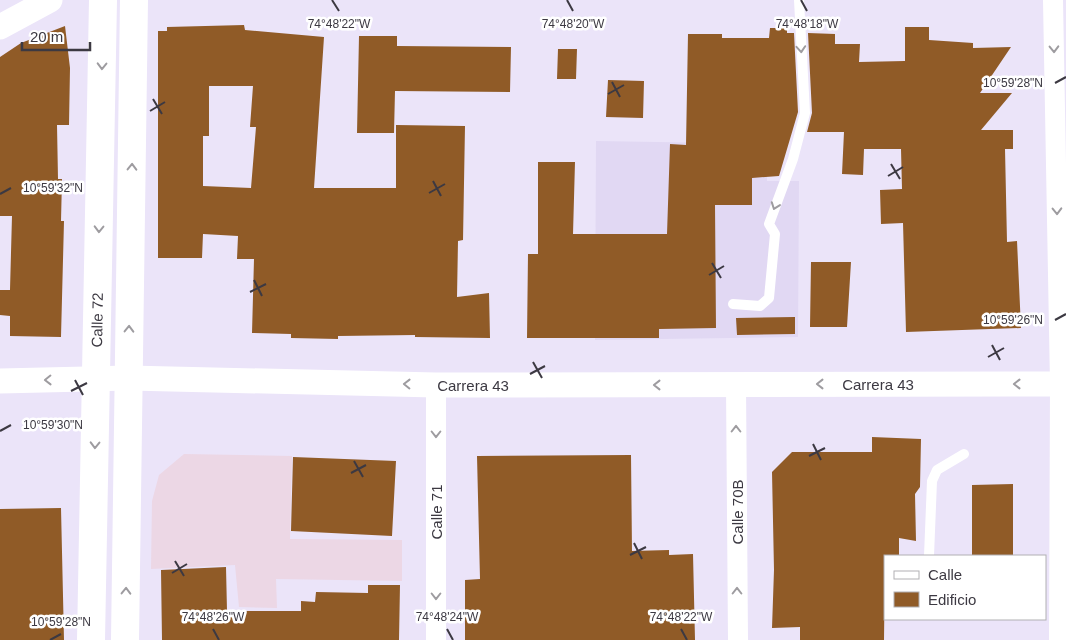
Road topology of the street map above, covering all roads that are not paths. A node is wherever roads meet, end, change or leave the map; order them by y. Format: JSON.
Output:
{"nodes":[{"id":1,"x":103,"y":0,"type":"edge"},
{"id":2,"x":134,"y":0,"type":"edge"},
{"id":3,"x":799,"y":0,"type":"edge"},
{"id":4,"x":1053,"y":0,"type":"edge"},
{"id":5,"x":40,"y":3,"type":"edge"},
{"id":6,"x":0,"y":26,"type":"edge"},
{"id":7,"x":733,"y":304,"type":"dead end"},
{"id":8,"x":129,"y":378,"type":"junction"},
{"id":9,"x":96,"y":379,"type":"junction"},
{"id":10,"x":0,"y":382,"type":"edge"},
{"id":11,"x":1063,"y":384,"type":"edge"},
{"id":12,"x":436,"y":385,"type":"junction"},
{"id":13,"x":736,"y":385,"type":"junction"},
{"id":14,"x":964,"y":454,"type":"dead end"},
{"id":15,"x":929,"y":555,"type":"edge"},
{"id":16,"x":91,"y":640,"type":"edge"},
{"id":17,"x":125,"y":640,"type":"edge"},
{"id":18,"x":436,"y":640,"type":"edge"},
{"id":19,"x":738,"y":640,"type":"edge"},
{"id":20,"x":1059,"y":640,"type":"edge"}],
"edges":[{"from":1,"to":9,"type":"main road","name":"Calle 72","one_way":true},
{"from":8,"to":2,"type":"main road","one_way":true},
{"from":3,"to":7,"type":"lane","one_way":true},
{"from":4,"to":11,"type":"street","one_way":true},
{"from":5,"to":6,"type":"street"},
{"from":8,"to":9,"type":"street","name":"Carrera 43"},
{"from":12,"to":8,"type":"street","name":"Carrera 43","one_way":true},
{"from":17,"to":8,"type":"main road","one_way":true},
{"from":9,"to":10,"type":"street","name":"Carrera 43","one_way":true},
{"from":9,"to":16,"type":"main road","name":"Calle 72","one_way":true},
{"from":11,"to":13,"type":"street","name":"Carrera 43","one_way":true},
{"from":11,"to":20,"type":"street"},
{"from":13,"to":12,"type":"street","name":"Carrera 43","one_way":true},
{"from":12,"to":18,"type":"street","name":"Calle 71","one_way":true},
{"from":19,"to":13,"type":"street","name":"Calle 70B","one_way":true},
{"from":14,"to":15,"type":"lane"}]}
